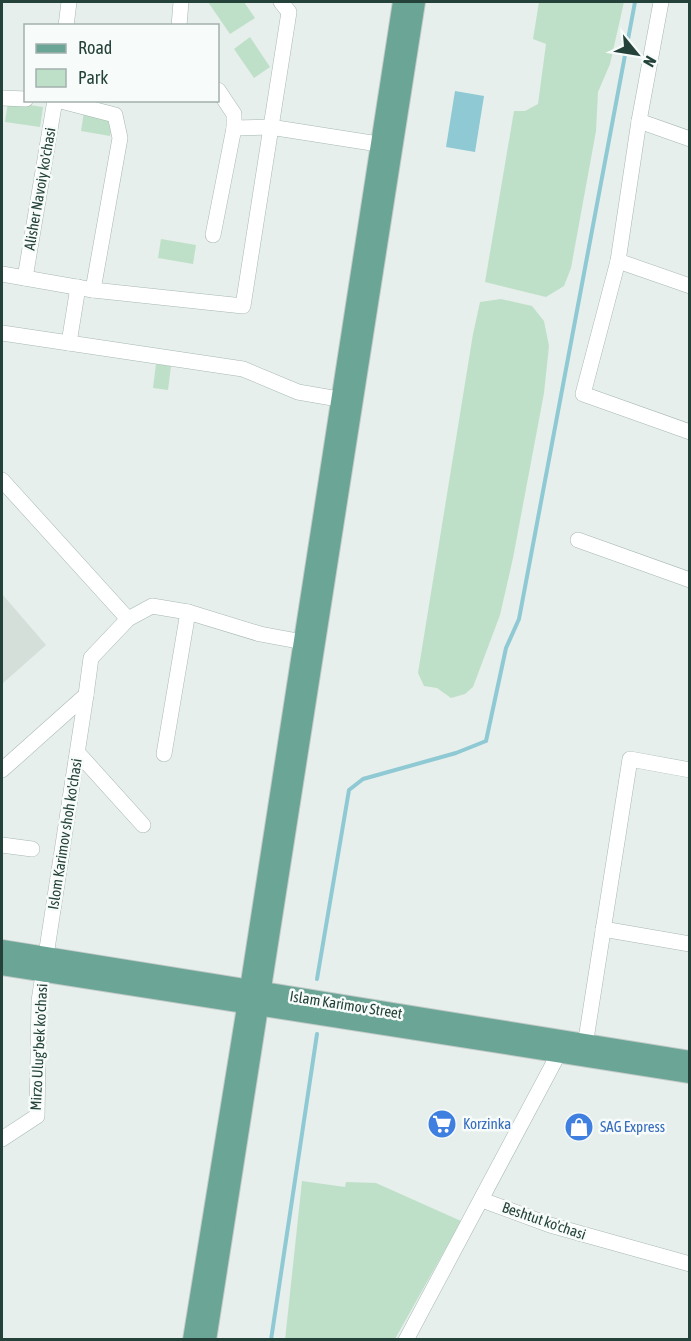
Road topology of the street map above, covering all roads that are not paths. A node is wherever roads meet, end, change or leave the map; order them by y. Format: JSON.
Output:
{"nodes":[{"id":1,"x":69,"y":2,"type":"edge"},
{"id":2,"x":181,"y":2,"type":"edge"},
{"id":3,"x":281,"y":2,"type":"edge"},
{"id":4,"x":402,"y":2,"type":"edge"},
{"id":5,"x":416,"y":2,"type":"edge"},
{"id":6,"x":661,"y":2,"type":"edge"},
{"id":7,"x":66,"y":24,"type":"edge"},
{"id":8,"x":179,"y":24,"type":"edge"},
{"id":9,"x":219,"y":92,"type":"edge"},
{"id":10,"x":2,"y":98,"type":"edge"},
{"id":11,"x":24,"y":99,"type":"edge"},
{"id":12,"x":56,"y":102,"type":"edge"},
{"id":13,"x":64,"y":102,"type":"edge"},
{"id":14,"x":639,"y":121,"type":"junction"},
{"id":15,"x":270,"y":127,"type":"junction"},
{"id":16,"x":234,"y":128,"type":"junction"},
{"id":17,"x":690,"y":139,"type":"edge"},
{"id":18,"x":387,"y":146,"type":"junction"},
{"id":19,"x":213,"y":235,"type":"dead end"},
{"id":20,"x":618,"y":261,"type":"junction"},
{"id":21,"x":2,"y":274,"type":"edge"},
{"id":22,"x":25,"y":278,"type":"junction"},
{"id":23,"x":690,"y":286,"type":"edge"},
{"id":24,"x":86,"y":288,"type":"junction"},
{"id":25,"x":2,"y":333,"type":"edge"},
{"id":26,"x":69,"y":342,"type":"junction"},
{"id":27,"x":347,"y":400,"type":"junction"},
{"id":28,"x":690,"y":432,"type":"edge"},
{"id":29,"x":2,"y":480,"type":"edge"},
{"id":30,"x":578,"y":540,"type":"dead end"},
{"id":31,"x":690,"y":580,"type":"edge"},
{"id":32,"x":188,"y":612,"type":"junction"},
{"id":33,"x":128,"y":619,"type":"junction"},
{"id":34,"x":309,"y":643,"type":"junction"},
{"id":35,"x":86,"y":695,"type":"junction"},
{"id":36,"x":78,"y":753,"type":"junction"},
{"id":37,"x":164,"y":754,"type":"dead end"},
{"id":38,"x":2,"y":770,"type":"edge"},
{"id":39,"x":690,"y":770,"type":"edge"},
{"id":40,"x":143,"y":825,"type":"dead end"},
{"id":41,"x":2,"y":845,"type":"edge"},
{"id":42,"x":32,"y":849,"type":"dead end"},
{"id":43,"x":603,"y":929,"type":"junction"},
{"id":44,"x":690,"y":944,"type":"edge"},
{"id":45,"x":2,"y":949,"type":"edge"},
{"id":46,"x":44,"y":965,"type":"junction"},
{"id":47,"x":2,"y":966,"type":"edge"},
{"id":48,"x":254,"y":999,"type":"junction"},
{"id":49,"x":584,"y":1050,"type":"junction"},
{"id":50,"x":559,"y":1053,"type":"junction"},
{"id":51,"x":690,"y":1060,"type":"edge"},
{"id":52,"x":690,"y":1074,"type":"edge"},
{"id":53,"x":2,"y":1139,"type":"edge"},
{"id":54,"x":482,"y":1200,"type":"junction"},
{"id":55,"x":690,"y":1264,"type":"edge"},
{"id":56,"x":192,"y":1340,"type":"edge"},
{"id":57,"x":207,"y":1340,"type":"edge"},
{"id":58,"x":406,"y":1340,"type":"edge"}],
"edges":[{"from":1,"to":7,"type":"street"},
{"from":2,"to":8,"type":"street"},
{"from":3,"to":15,"type":"street"},
{"from":4,"to":18,"type":"main road"},
{"from":5,"to":18,"type":"main road"},
{"from":6,"to":14,"type":"street"},
{"from":9,"to":16,"type":"street"},
{"from":10,"to":11,"type":"street"},
{"from":12,"to":22,"type":"street","name":"Alisher Navoiy ko'chasi"},
{"from":13,"to":24,"type":"street"},
{"from":14,"to":17,"type":"street"},
{"from":14,"to":20,"type":"street"},
{"from":15,"to":16,"type":"street"},
{"from":15,"to":18,"type":"street"},
{"from":15,"to":24,"type":"street"},
{"from":16,"to":19,"type":"street"},
{"from":18,"to":27,"type":"main road"},
{"from":20,"to":23,"type":"street"},
{"from":20,"to":28,"type":"street"},
{"from":21,"to":22,"type":"street"},
{"from":22,"to":24,"type":"street"},
{"from":24,"to":26,"type":"street"},
{"from":25,"to":26,"type":"street"},
{"from":26,"to":27,"type":"street"},
{"from":27,"to":34,"type":"main road"},
{"from":29,"to":33,"type":"street"},
{"from":30,"to":31,"type":"street"},
{"from":32,"to":33,"type":"street"},
{"from":32,"to":34,"type":"street"},
{"from":32,"to":37,"type":"street"},
{"from":33,"to":35,"type":"street","name":"Islom Karimov shoh ko'chasi"},
{"from":34,"to":48,"type":"main road"},
{"from":35,"to":36,"type":"street","name":"Islom Karimov shoh ko'chasi"},
{"from":35,"to":38,"type":"street"},
{"from":36,"to":40,"type":"street"},
{"from":36,"to":46,"type":"street","name":"Islom Karimov shoh ko'chasi"},
{"from":39,"to":43,"type":"street"},
{"from":41,"to":42,"type":"street"},
{"from":43,"to":44,"type":"street"},
{"from":43,"to":49,"type":"street"},
{"from":45,"to":46,"type":"main road","name":"Islam Karimov Street"},
{"from":46,"to":47,"type":"main road","name":"Islam Karimov Street"},
{"from":46,"to":48,"type":"main road","name":"Islam Karimov Street"},
{"from":46,"to":53,"type":"street","name":"Mirzo Ulug'bek ko'chasi"},
{"from":48,"to":49,"type":"main road","name":"Islam Karimov Street"},
{"from":48,"to":50,"type":"main road","name":"Islam Karimov Street"},
{"from":48,"to":56,"type":"main road"},
{"from":48,"to":57,"type":"main road"},
{"from":49,"to":50,"type":"main road","name":"Islam Karimov Street"},
{"from":49,"to":51,"type":"main road","name":"Islam Karimov Street"},
{"from":49,"to":52,"type":"main road","name":"Islam Karimov Street"},
{"from":50,"to":54,"type":"street"},
{"from":54,"to":55,"type":"street","name":"Beshtut ko'chasi"},
{"from":54,"to":58,"type":"street","name":"Beshtut ko'chasi"}]}
